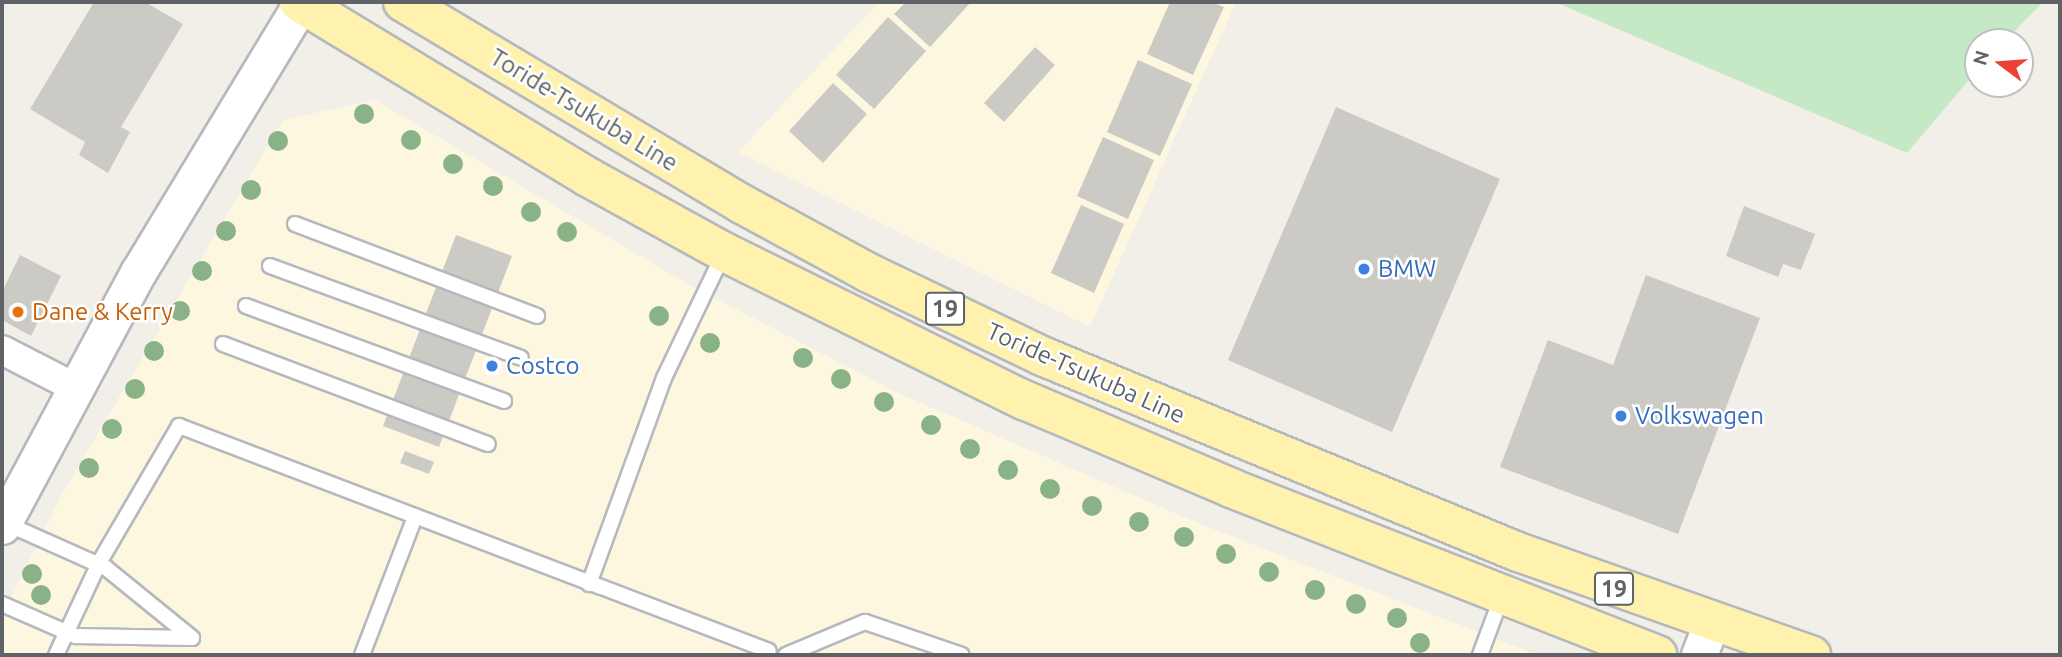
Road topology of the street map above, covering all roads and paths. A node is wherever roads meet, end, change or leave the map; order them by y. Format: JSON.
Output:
{"nodes":[{"id":1,"x":301,"y":2,"type":"edge"},
{"id":2,"x":403,"y":2,"type":"edge"},
{"id":3,"x":295,"y":224,"type":"dead end"},
{"id":4,"x":724,"y":251,"type":"junction"},
{"id":5,"x":270,"y":266,"type":"dead end"},
{"id":6,"x":246,"y":306,"type":"dead end"},
{"id":7,"x":537,"y":316,"type":"dead end"},
{"id":8,"x":223,"y":344,"type":"dead end"},
{"id":9,"x":2,"y":350,"type":"edge"},
{"id":10,"x":521,"y":358,"type":"dead end"},
{"id":11,"x":74,"y":387,"type":"junction"},
{"id":12,"x":504,"y":401,"type":"dead end"},
{"id":13,"x":488,"y":444,"type":"dead end"},
{"id":14,"x":415,"y":517,"type":"junction"},
{"id":15,"x":3,"y":524,"type":"edge"},
{"id":16,"x":99,"y":564,"type":"junction"},
{"id":17,"x":589,"y":584,"type":"junction"},
{"id":18,"x":1502,"y":596,"type":"junction"},
{"id":19,"x":2,"y":604,"type":"edge"},
{"id":20,"x":65,"y":633,"type":"junction"},
{"id":21,"x":1705,"y":639,"type":"edge"},
{"id":22,"x":769,"y":651,"type":"dead end"},
{"id":23,"x":56,"y":655,"type":"edge"},
{"id":24,"x":362,"y":655,"type":"edge"},
{"id":25,"x":786,"y":655,"type":"edge"},
{"id":26,"x":962,"y":655,"type":"edge"},
{"id":27,"x":1480,"y":655,"type":"edge"},
{"id":28,"x":1658,"y":655,"type":"edge"},
{"id":29,"x":1811,"y":655,"type":"edge"}],
"edges":[{"from":1,"to":4,"type":"main road","name":"Toride-Tsukuba Line","number":"19"},
{"from":1,"to":11,"type":"street"},
{"from":2,"to":21,"type":"main road","name":"Toride-Tsukuba Line","number":"19"},
{"from":3,"to":7,"type":"lane"},
{"from":4,"to":17,"type":"lane"},
{"from":4,"to":18,"type":"main road","name":"Toride-Tsukuba Line","number":"19"},
{"from":5,"to":10,"type":"lane"},
{"from":6,"to":12,"type":"lane"},
{"from":8,"to":13,"type":"lane"},
{"from":9,"to":11,"type":"street"},
{"from":11,"to":15,"type":"street"},
{"from":14,"to":16,"type":"lane"},
{"from":14,"to":17,"type":"lane"},
{"from":14,"to":24,"type":"lane"},
{"from":15,"to":16,"type":"lane"},
{"from":16,"to":20,"type":"lane"},
{"from":16,"to":20,"type":"lane"},
{"from":17,"to":22,"type":"lane"},
{"from":18,"to":27,"type":"lane"},
{"from":18,"to":28,"type":"main road","name":"Toride-Tsukuba Line","number":"19"},
{"from":19,"to":20,"type":"lane"},
{"from":20,"to":23,"type":"lane"},
{"from":21,"to":29,"type":"main road","name":"Toride-Tsukuba Line","number":"19"},
{"from":25,"to":26,"type":"lane"}]}
